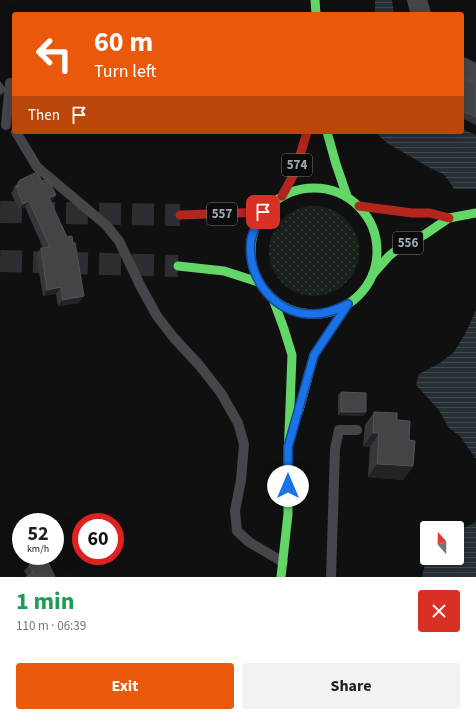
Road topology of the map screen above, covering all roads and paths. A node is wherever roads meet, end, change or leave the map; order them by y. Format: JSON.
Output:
{"nodes":[{"id":1,"x":315,"y":0,"type":"edge"},
{"id":2,"x":416,"y":0,"type":"edge"},
{"id":3,"x":316,"y":12,"type":"edge"},
{"id":4,"x":420,"y":12,"type":"edge"},
{"id":5,"x":464,"y":68,"type":"edge"},
{"id":6,"x":476,"y":74,"type":"edge"},
{"id":7,"x":10,"y":83,"type":"dead end"},
{"id":8,"x":9,"y":128,"type":"edge"},
{"id":9,"x":13,"y":134,"type":"edge"},
{"id":10,"x":306,"y":134,"type":"edge"},
{"id":11,"x":327,"y":134,"type":"edge"},
{"id":12,"x":282,"y":196,"type":"junction"},
{"id":13,"x":347,"y":196,"type":"junction"},
{"id":14,"x":359,"y":206,"type":"junction"},
{"id":15,"x":263,"y":212,"type":"junction"},
{"id":16,"x":476,"y":213,"type":"edge"},
{"id":17,"x":180,"y":215,"type":"tunnel mouth"},
{"id":18,"x":449,"y":218,"type":"junction"},
{"id":19,"x":178,"y":266,"type":"tunnel mouth"},
{"id":20,"x":373,"y":274,"type":"junction"},
{"id":21,"x":258,"y":282,"type":"junction"},
{"id":22,"x":273,"y":299,"type":"junction"},
{"id":23,"x":348,"y":304,"type":"junction"},
{"id":24,"x":357,"y":430,"type":"dead end"},
{"id":25,"x":288,"y":447,"type":"junction"},
{"id":26,"x":283,"y":562,"type":"junction"},
{"id":27,"x":281,"y":577,"type":"edge"},
{"id":28,"x":331,"y":577,"type":"edge"}],
"edges":[{"from":1,"to":3,"type":"main road"},
{"from":2,"to":4,"type":"street"},
{"from":5,"to":6,"type":"street"},
{"from":7,"to":8,"type":"lane"},
{"from":9,"to":26,"type":"lane"},
{"from":10,"to":12,"type":"main road","number":"574"},
{"from":11,"to":13,"type":"main road","number":"574"},
{"from":12,"to":13,"type":"main road","number":"556"},
{"from":12,"to":15,"type":"main road","number":"556"},
{"from":13,"to":14,"type":"main road","number":"556"},
{"from":14,"to":18,"type":"main road","number":"556"},
{"from":14,"to":20,"type":"main road","number":"556"},
{"from":15,"to":17,"type":"main road","number":"557"},
{"from":15,"to":21,"type":"main road","number":"556"},
{"from":16,"to":18,"type":"main road","number":"556"},
{"from":18,"to":20,"type":"main road","number":"556"},
{"from":19,"to":21,"type":"main road"},
{"from":20,"to":23,"type":"main road","number":"556"},
{"from":21,"to":22,"type":"main road","number":"556"},
{"from":22,"to":23,"type":"main road","number":"556"},
{"from":22,"to":25,"type":"main road","number":"556"},
{"from":23,"to":25,"type":"main road","number":"556"},
{"from":24,"to":28,"type":"lane"},
{"from":25,"to":26,"type":"main road","number":"556"},
{"from":26,"to":27,"type":"main road","number":"556"}]}
